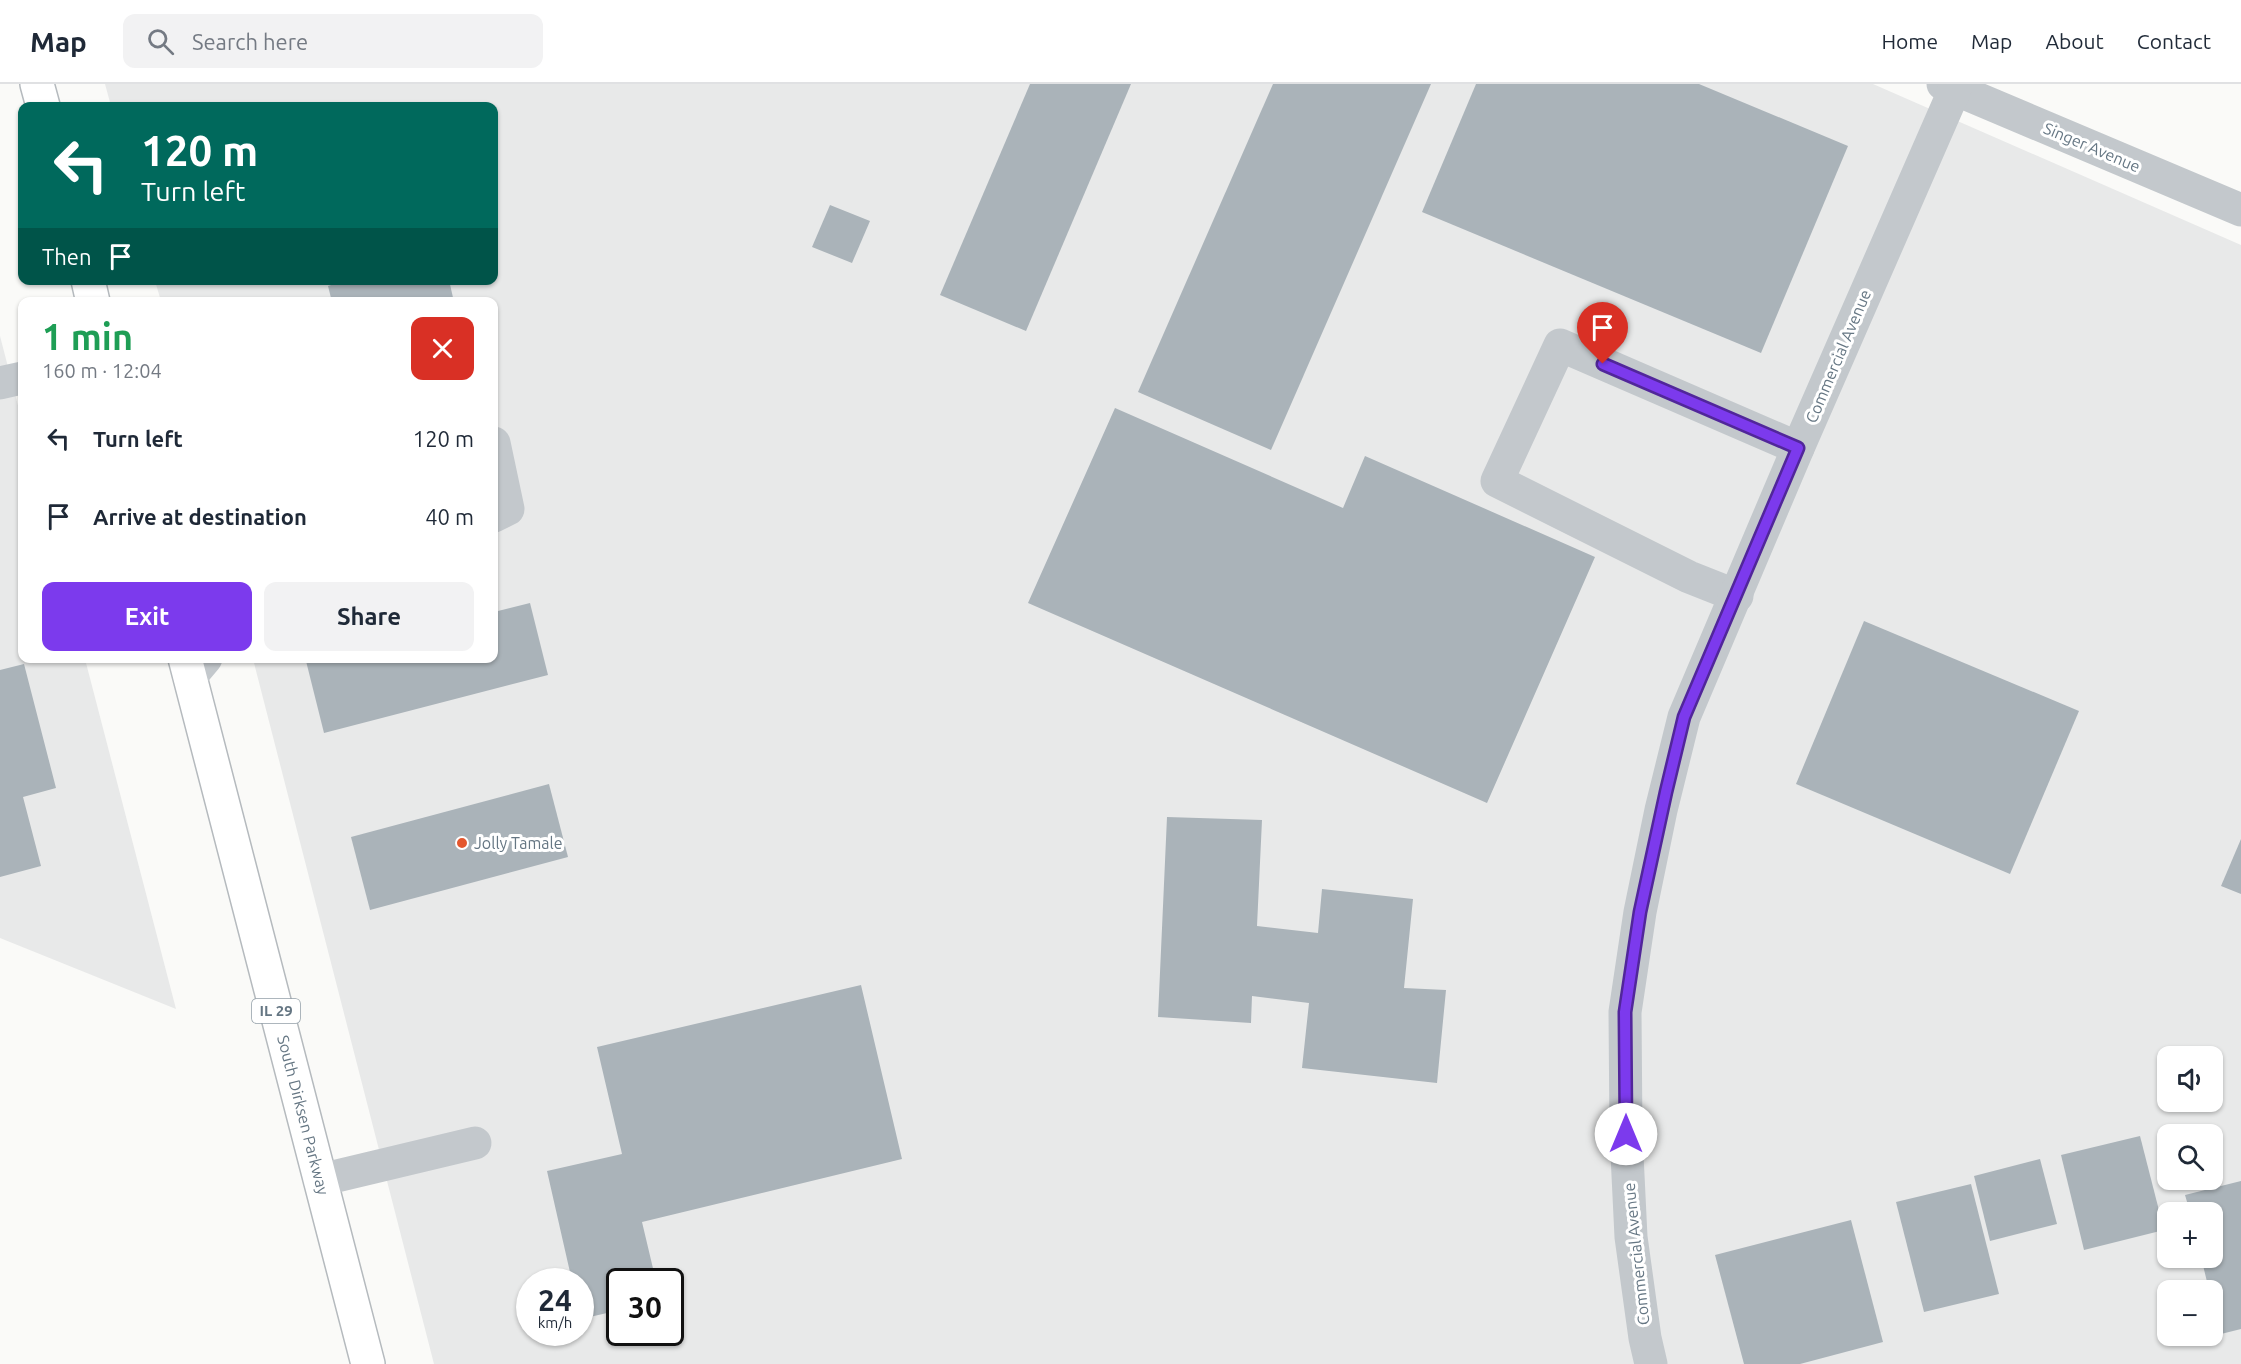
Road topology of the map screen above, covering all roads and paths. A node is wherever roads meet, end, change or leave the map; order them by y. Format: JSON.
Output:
{"nodes":[{"id":1,"x":37,"y":84,"type":"edge"},
{"id":2,"x":1949,"y":87,"type":"edge"},
{"id":3,"x":42,"y":102,"type":"edge"},
{"id":4,"x":2241,"y":210,"type":"edge"},
{"id":5,"x":18,"y":379,"type":"edge"},
{"id":6,"x":0,"y":383,"type":"edge"},
{"id":7,"x":1798,"y":448,"type":"junction"},
{"id":8,"x":498,"y":462,"type":"edge"},
{"id":9,"x":498,"y":514,"type":"edge"},
{"id":10,"x":1737,"y":596,"type":"junction"},
{"id":11,"x":194,"y":664,"type":"edge"},
{"id":12,"x":475,"y":1143,"type":"dead end"},
{"id":13,"x":320,"y":1180,"type":"junction"},
{"id":14,"x":368,"y":1364,"type":"edge"},
{"id":15,"x":1651,"y":1364,"type":"edge"}],
"edges":[{"from":1,"to":3,"type":"main road"},
{"from":2,"to":4,"type":"street","name":"Singer Avenue"},
{"from":2,"to":7,"type":"street","name":"Commercial Avenue"},
{"from":5,"to":6,"type":"street"},
{"from":7,"to":10,"type":"street","name":"Commercial Avenue"},
{"from":7,"to":10,"type":"street"},
{"from":8,"to":9,"type":"street"},
{"from":10,"to":15,"type":"street","name":"Commercial Avenue"},
{"from":11,"to":13,"type":"main road","name":"South Dirksen Parkway","number":"IL 29"},
{"from":12,"to":13,"type":"street"},
{"from":13,"to":14,"type":"main road","name":"South Dirksen Parkway","number":"IL 29"}]}
